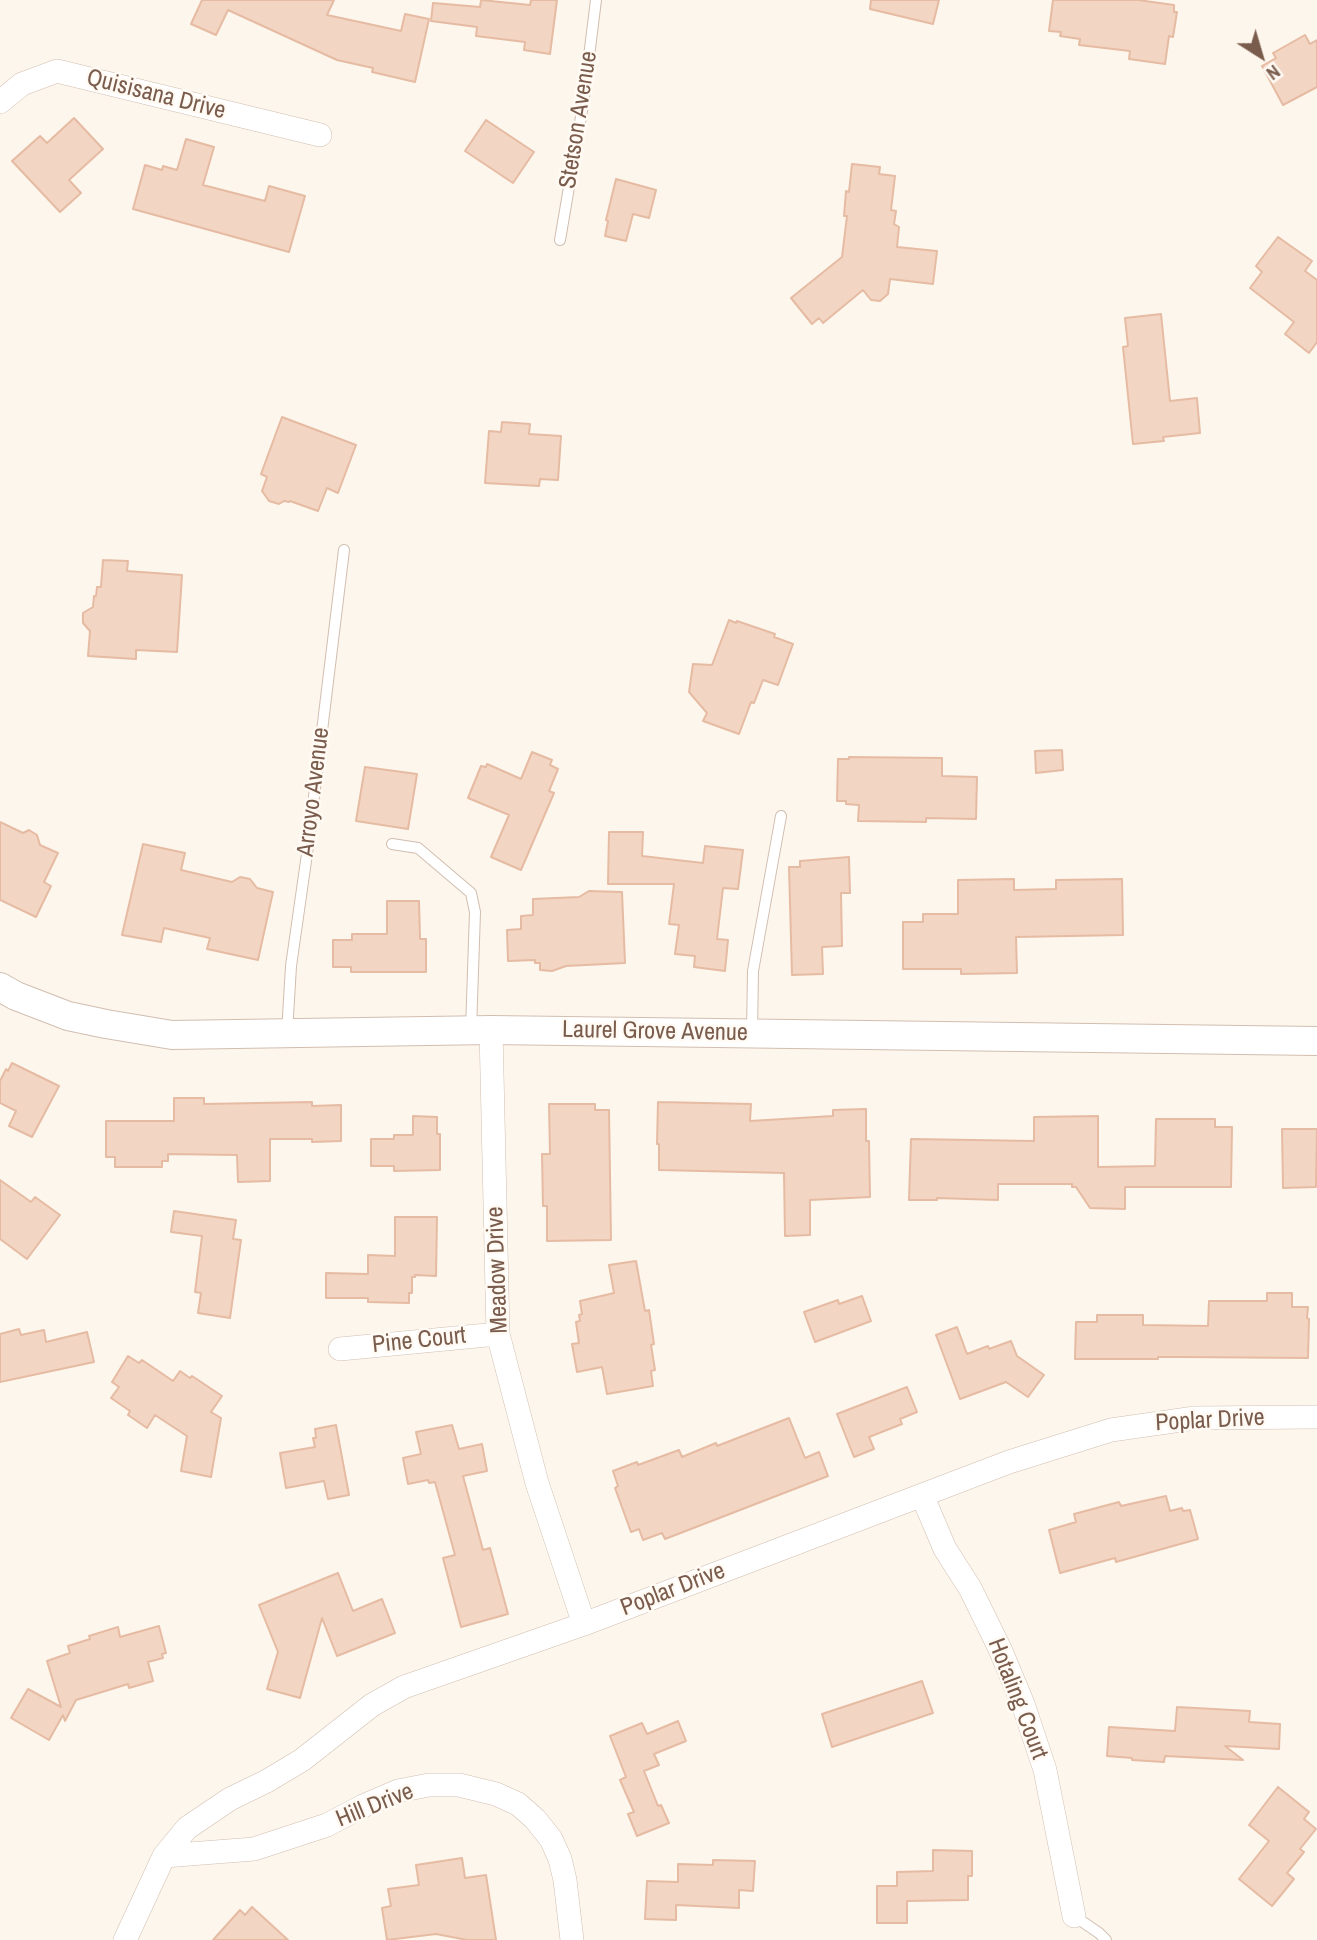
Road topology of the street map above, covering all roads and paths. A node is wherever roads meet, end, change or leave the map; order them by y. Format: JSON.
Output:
{"nodes":[{"id":1,"x":596,"y":0,"type":"edge"},
{"id":2,"x":0,"y":102,"type":"edge"},
{"id":3,"x":320,"y":135,"type":"dead end"},
{"id":4,"x":560,"y":240,"type":"dead end"},
{"id":5,"x":344,"y":550,"type":"dead end"},
{"id":6,"x":781,"y":816,"type":"dead end"},
{"id":7,"x":392,"y":844,"type":"dead end"},
{"id":8,"x":0,"y":987,"type":"edge"},
{"id":9,"x":481,"y":1030,"type":"junction"},
{"id":10,"x":287,"y":1033,"type":"junction"},
{"id":11,"x":752,"y":1033,"type":"junction"},
{"id":12,"x":1317,"y":1041,"type":"edge"},
{"id":13,"x":498,"y":1334,"type":"junction"},
{"id":14,"x":340,"y":1349,"type":"dead end"},
{"id":15,"x":1317,"y":1417,"type":"edge"},
{"id":16,"x":922,"y":1495,"type":"junction"},
{"id":17,"x":584,"y":1624,"type":"junction"},
{"id":18,"x":164,"y":1856,"type":"junction"},
{"id":19,"x":1074,"y":1916,"type":"joint"},
{"id":20,"x":125,"y":1940,"type":"edge"},
{"id":21,"x":572,"y":1940,"type":"edge"},
{"id":22,"x":1106,"y":1940,"type":"edge"}],
"edges":[{"from":1,"to":4,"type":"lane","name":"Stetson Avenue"},
{"from":2,"to":3,"type":"street","name":"Quisisana Drive"},
{"from":5,"to":10,"type":"lane","name":"Arroyo Avenue"},
{"from":6,"to":11,"type":"lane"},
{"from":7,"to":9,"type":"lane"},
{"from":8,"to":10,"type":"street","name":"Laurel Grove Avenue"},
{"from":9,"to":10,"type":"street","name":"Laurel Grove Avenue"},
{"from":9,"to":11,"type":"street","name":"Laurel Grove Avenue"},
{"from":9,"to":13,"type":"street","name":"Meadow Drive"},
{"from":11,"to":12,"type":"street","name":"Laurel Grove Avenue"},
{"from":13,"to":14,"type":"street","name":"Pine Court"},
{"from":13,"to":17,"type":"street","name":"Meadow Drive"},
{"from":15,"to":16,"type":"street","name":"Poplar Drive"},
{"from":16,"to":17,"type":"street","name":"Poplar Drive"},
{"from":16,"to":19,"type":"street","name":"Hotaling Court"},
{"from":17,"to":18,"type":"street","name":"Poplar Drive"},
{"from":18,"to":20,"type":"street","name":"Poplar Drive"},
{"from":18,"to":21,"type":"street","name":"Hill Drive"},
{"from":19,"to":22,"type":"lane"}]}
